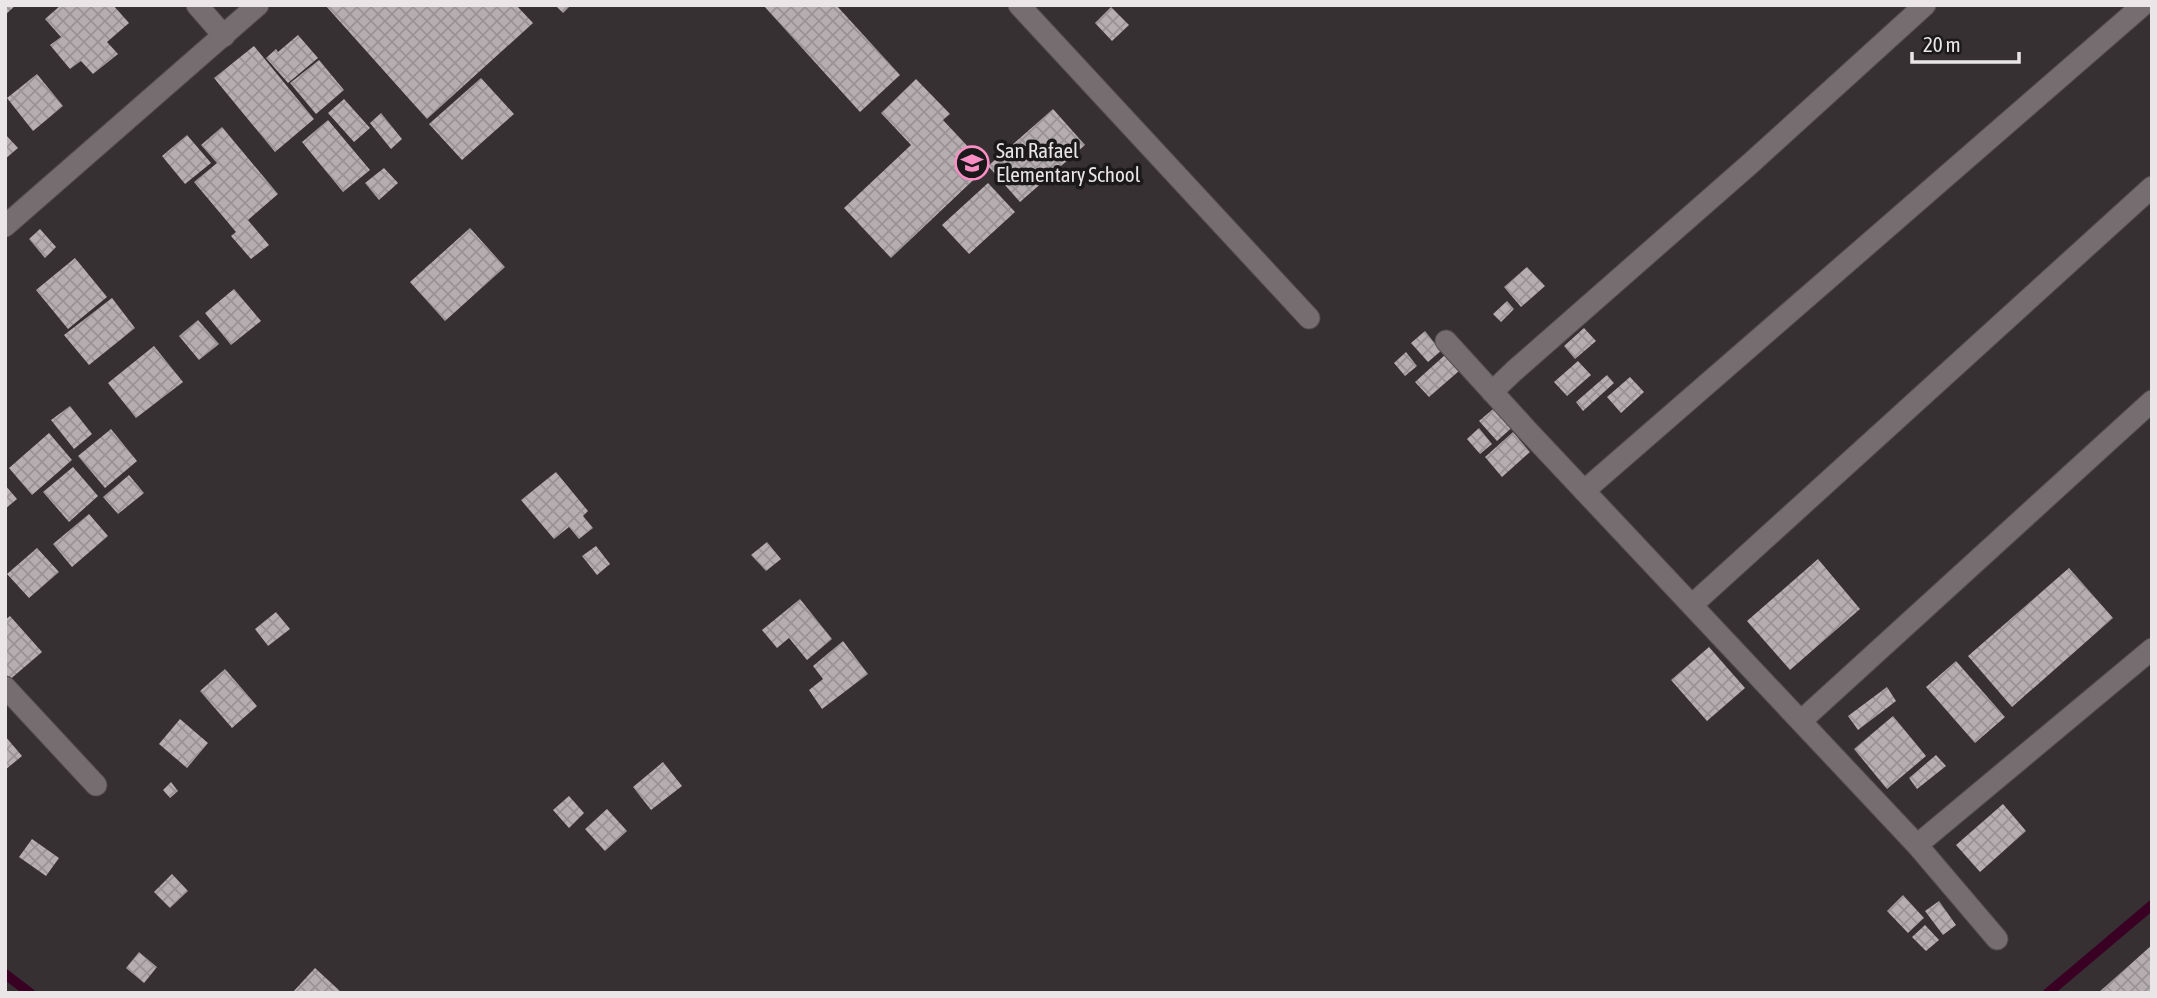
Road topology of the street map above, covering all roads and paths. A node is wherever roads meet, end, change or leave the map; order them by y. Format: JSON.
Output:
{"nodes":[{"id":1,"x":197,"y":5,"type":"edge"},
{"id":2,"x":258,"y":5,"type":"edge"},
{"id":3,"x":1019,"y":5,"type":"edge"},
{"id":4,"x":1925,"y":5,"type":"edge"},
{"id":5,"x":2143,"y":5,"type":"edge"},
{"id":6,"x":224,"y":36,"type":"junction"},
{"id":7,"x":2152,"y":187,"type":"edge"},
{"id":8,"x":5,"y":226,"type":"edge"},
{"id":9,"x":1309,"y":318,"type":"dead end"},
{"id":10,"x":1446,"y":341,"type":"dead end"},
{"id":11,"x":1492,"y":392,"type":"junction"},
{"id":12,"x":2152,"y":401,"type":"edge"},
{"id":13,"x":1584,"y":491,"type":"junction"},
{"id":14,"x":1692,"y":605,"type":"junction"},
{"id":15,"x":2152,"y":649,"type":"edge"},
{"id":16,"x":5,"y":687,"type":"edge"},
{"id":17,"x":1801,"y":721,"type":"junction"},
{"id":18,"x":96,"y":785,"type":"dead end"},
{"id":19,"x":1917,"y":845,"type":"junction"},
{"id":20,"x":1997,"y":939,"type":"dead end"}],
"edges":[{"from":1,"to":6,"type":"street"},
{"from":2,"to":6,"type":"street"},
{"from":3,"to":9,"type":"street"},
{"from":4,"to":11,"type":"street"},
{"from":5,"to":13,"type":"street"},
{"from":6,"to":8,"type":"street"},
{"from":7,"to":14,"type":"street"},
{"from":10,"to":11,"type":"street"},
{"from":11,"to":13,"type":"street"},
{"from":12,"to":17,"type":"street"},
{"from":13,"to":14,"type":"street"},
{"from":14,"to":17,"type":"street"},
{"from":15,"to":19,"type":"street"},
{"from":16,"to":18,"type":"street"},
{"from":17,"to":19,"type":"street"},
{"from":19,"to":20,"type":"street"}]}
